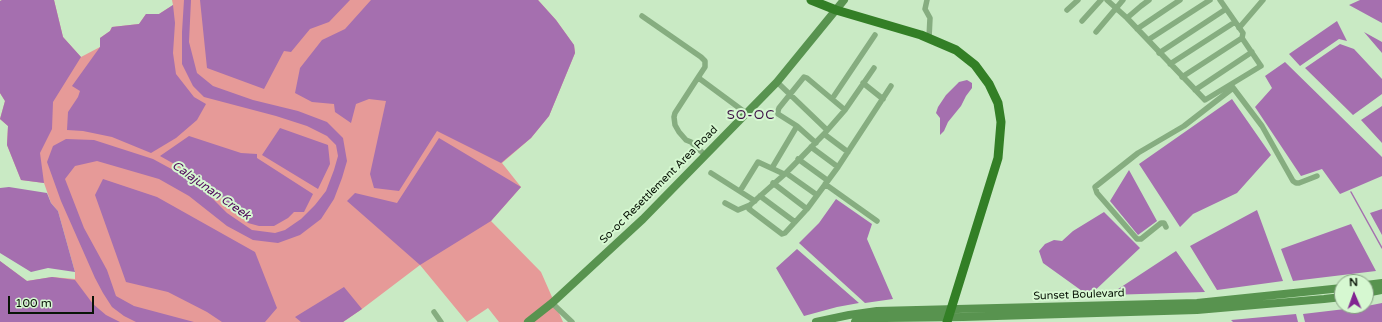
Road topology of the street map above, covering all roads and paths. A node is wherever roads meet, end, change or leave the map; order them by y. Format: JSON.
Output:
{"nodes":[{"id":1,"x":811,"y":0,"type":"edge"},
{"id":2,"x":844,"y":0,"type":"edge"},
{"id":3,"x":927,"y":0,"type":"edge"},
{"id":4,"x":1078,"y":0,"type":"edge"},
{"id":5,"x":1101,"y":0,"type":"edge"},
{"id":6,"x":1107,"y":0,"type":"edge"},
{"id":7,"x":1123,"y":0,"type":"edge"},
{"id":8,"x":1149,"y":0,"type":"edge"},
{"id":9,"x":1180,"y":0,"type":"edge"},
{"id":10,"x":1210,"y":0,"type":"edge"},
{"id":11,"x":1220,"y":0,"type":"edge"},
{"id":12,"x":1263,"y":0,"type":"edge"},
{"id":13,"x":1116,"y":7,"type":"junction"},
{"id":14,"x":1226,"y":9,"type":"junction"},
{"id":15,"x":836,"y":10,"type":"junction"},
{"id":16,"x":1067,"y":10,"type":"dead end"},
{"id":17,"x":642,"y":16,"type":"dead end"},
{"id":18,"x":1127,"y":18,"type":"junction"},
{"id":19,"x":1082,"y":21,"type":"dead end"},
{"id":20,"x":1235,"y":22,"type":"junction"},
{"id":21,"x":1239,"y":28,"type":"junction"},
{"id":22,"x":1137,"y":29,"type":"junction"},
{"id":23,"x":1096,"y":32,"type":"dead end"},
{"id":24,"x":875,"y":35,"type":"dead end"},
{"id":25,"x":929,"y":38,"type":"junction"},
{"id":26,"x":1242,"y":38,"type":"junction"},
{"id":27,"x":1148,"y":40,"type":"junction"},
{"id":28,"x":1159,"y":52,"type":"junction"},
{"id":29,"x":1252,"y":52,"type":"junction"},
{"id":30,"x":1170,"y":64,"type":"junction"},
{"id":31,"x":874,"y":68,"type":"dead end"},
{"id":32,"x":699,"y":76,"type":"junction"},
{"id":33,"x":1182,"y":77,"type":"junction"},
{"id":34,"x":777,"y":82,"type":"junction"},
{"id":35,"x":863,"y":84,"type":"junction"},
{"id":36,"x":891,"y":86,"type":"dead end"},
{"id":37,"x":1232,"y":86,"type":"junction"},
{"id":38,"x":1195,"y":90,"type":"junction"},
{"id":39,"x":790,"y":94,"type":"junction"},
{"id":40,"x":832,"y":99,"type":"junction"},
{"id":41,"x":883,"y":99,"type":"junction"},
{"id":42,"x":845,"y":110,"type":"junction"},
{"id":43,"x":746,"y":113,"type":"junction"},
{"id":44,"x":797,"y":126,"type":"junction"},
{"id":45,"x":826,"y":132,"type":"junction"},
{"id":46,"x":814,"y":145,"type":"junction"},
{"id":47,"x":848,"y":152,"type":"junction"},
{"id":48,"x":705,"y":155,"type":"junction"},
{"id":49,"x":798,"y":159,"type":"junction"},
{"id":50,"x":838,"y":167,"type":"junction"},
{"id":51,"x":772,"y":168,"type":"junction"},
{"id":52,"x":711,"y":173,"type":"dead end"},
{"id":53,"x":785,"y":174,"type":"junction"},
{"id":54,"x":1317,"y":176,"type":"dead end"},
{"id":55,"x":826,"y":182,"type":"junction"},
{"id":56,"x":774,"y":183,"type":"junction"},
{"id":57,"x":740,"y":191,"type":"junction"},
{"id":58,"x":817,"y":195,"type":"junction"},
{"id":59,"x":758,"y":198,"type":"junction"},
{"id":60,"x":725,"y":203,"type":"dead end"},
{"id":61,"x":750,"y":205,"type":"junction"},
{"id":62,"x":807,"y":209,"type":"junction"},
{"id":63,"x":877,"y":220,"type":"dead end"},
{"id":64,"x":795,"y":222,"type":"junction"},
{"id":65,"x":1166,"y":227,"type":"dead end"},
{"id":66,"x":1334,"y":289,"type":"edge"},
{"id":67,"x":1334,"y":298,"type":"edge"},
{"id":68,"x":552,"y":303,"type":"junction"},
{"id":69,"x":1217,"y":305,"type":"junction"},
{"id":70,"x":434,"y":312,"type":"dead end"},
{"id":71,"x":949,"y":317,"type":"edge"},
{"id":72,"x":441,"y":322,"type":"edge"},
{"id":73,"x":528,"y":322,"type":"edge"},
{"id":74,"x":572,"y":322,"type":"edge"},
{"id":75,"x":816,"y":322,"type":"edge"},
{"id":76,"x":855,"y":322,"type":"edge"}],
"edges":[{"from":1,"to":15,"type":"main road"},
{"from":2,"to":15,"type":"main road","name":"So-oc Resettlement Area Road"},
{"from":3,"to":25,"type":"street"},
{"from":4,"to":16,"type":"street"},
{"from":5,"to":19,"type":"street"},
{"from":6,"to":13,"type":"street"},
{"from":7,"to":13,"type":"street"},
{"from":8,"to":18,"type":"street"},
{"from":9,"to":22,"type":"street"},
{"from":10,"to":27,"type":"street"},
{"from":11,"to":14,"type":"street"},
{"from":12,"to":21,"type":"street"},
{"from":13,"to":18,"type":"street"},
{"from":13,"to":23,"type":"street"},
{"from":14,"to":20,"type":"street"},
{"from":14,"to":28,"type":"street"},
{"from":15,"to":25,"type":"main road"},
{"from":15,"to":34,"type":"main road","name":"So-oc Resettlement Area Road"},
{"from":17,"to":32,"type":"street"},
{"from":18,"to":22,"type":"street"},
{"from":20,"to":21,"type":"street"},
{"from":20,"to":30,"type":"street"},
{"from":21,"to":26,"type":"street"},
{"from":22,"to":27,"type":"street"},
{"from":24,"to":40,"type":"street"},
{"from":25,"to":71,"type":"main road"},
{"from":26,"to":29,"type":"street"},
{"from":26,"to":33,"type":"street"},
{"from":27,"to":28,"type":"street"},
{"from":28,"to":30,"type":"street"},
{"from":29,"to":37,"type":"street"},
{"from":29,"to":38,"type":"street"},
{"from":30,"to":33,"type":"street"},
{"from":31,"to":35,"type":"street"},
{"from":32,"to":43,"type":"street"},
{"from":32,"to":48,"type":"street"},
{"from":33,"to":38,"type":"street"},
{"from":34,"to":39,"type":"street"},
{"from":34,"to":43,"type":"main road","name":"So-oc Resettlement Area Road"},
{"from":35,"to":41,"type":"street"},
{"from":35,"to":42,"type":"street"},
{"from":36,"to":41,"type":"street"},
{"from":37,"to":38,"type":"street"},
{"from":37,"to":54,"type":"street"},
{"from":37,"to":65,"type":"street"},
{"from":39,"to":40,"type":"street"},
{"from":39,"to":44,"type":"street"},
{"from":39,"to":45,"type":"street"},
{"from":40,"to":42,"type":"street"},
{"from":41,"to":47,"type":"street"},
{"from":42,"to":45,"type":"street"},
{"from":43,"to":48,"type":"main road","name":"So-oc Resettlement Area Road"},
{"from":44,"to":46,"type":"street"},
{"from":44,"to":51,"type":"street"},
{"from":45,"to":46,"type":"street"},
{"from":45,"to":47,"type":"street"},
{"from":46,"to":49,"type":"street"},
{"from":46,"to":50,"type":"street"},
{"from":47,"to":50,"type":"street"},
{"from":48,"to":68,"type":"main road","name":"So-oc Resettlement Area Road"},
{"from":49,"to":53,"type":"street"},
{"from":49,"to":55,"type":"street"},
{"from":50,"to":55,"type":"street"},
{"from":51,"to":53,"type":"street"},
{"from":51,"to":57,"type":"street"},
{"from":52,"to":57,"type":"street"},
{"from":53,"to":56,"type":"street"},
{"from":53,"to":58,"type":"street"},
{"from":55,"to":58,"type":"street"},
{"from":55,"to":63,"type":"street"},
{"from":56,"to":59,"type":"street"},
{"from":56,"to":62,"type":"street"},
{"from":57,"to":59,"type":"street"},
{"from":58,"to":62,"type":"street"},
{"from":59,"to":61,"type":"street"},
{"from":59,"to":64,"type":"street"},
{"from":60,"to":61,"type":"street"},
{"from":61,"to":64,"type":"street"},
{"from":62,"to":64,"type":"street"},
{"from":66,"to":69,"type":"main road","name":"Sunset Boulevard"},
{"from":67,"to":69,"type":"main road","name":"Sunset Boulevard"},
{"from":68,"to":73,"type":"main road","name":"So-oc Resettlement Area Road"},
{"from":68,"to":74,"type":"street"},
{"from":69,"to":71,"type":"main road","name":"Sunset Boulevard"},
{"from":70,"to":72,"type":"street"},
{"from":71,"to":75,"type":"main road","name":"Sunset Boulevard"},
{"from":71,"to":76,"type":"main road","name":"Sunset Boulevard"}]}
